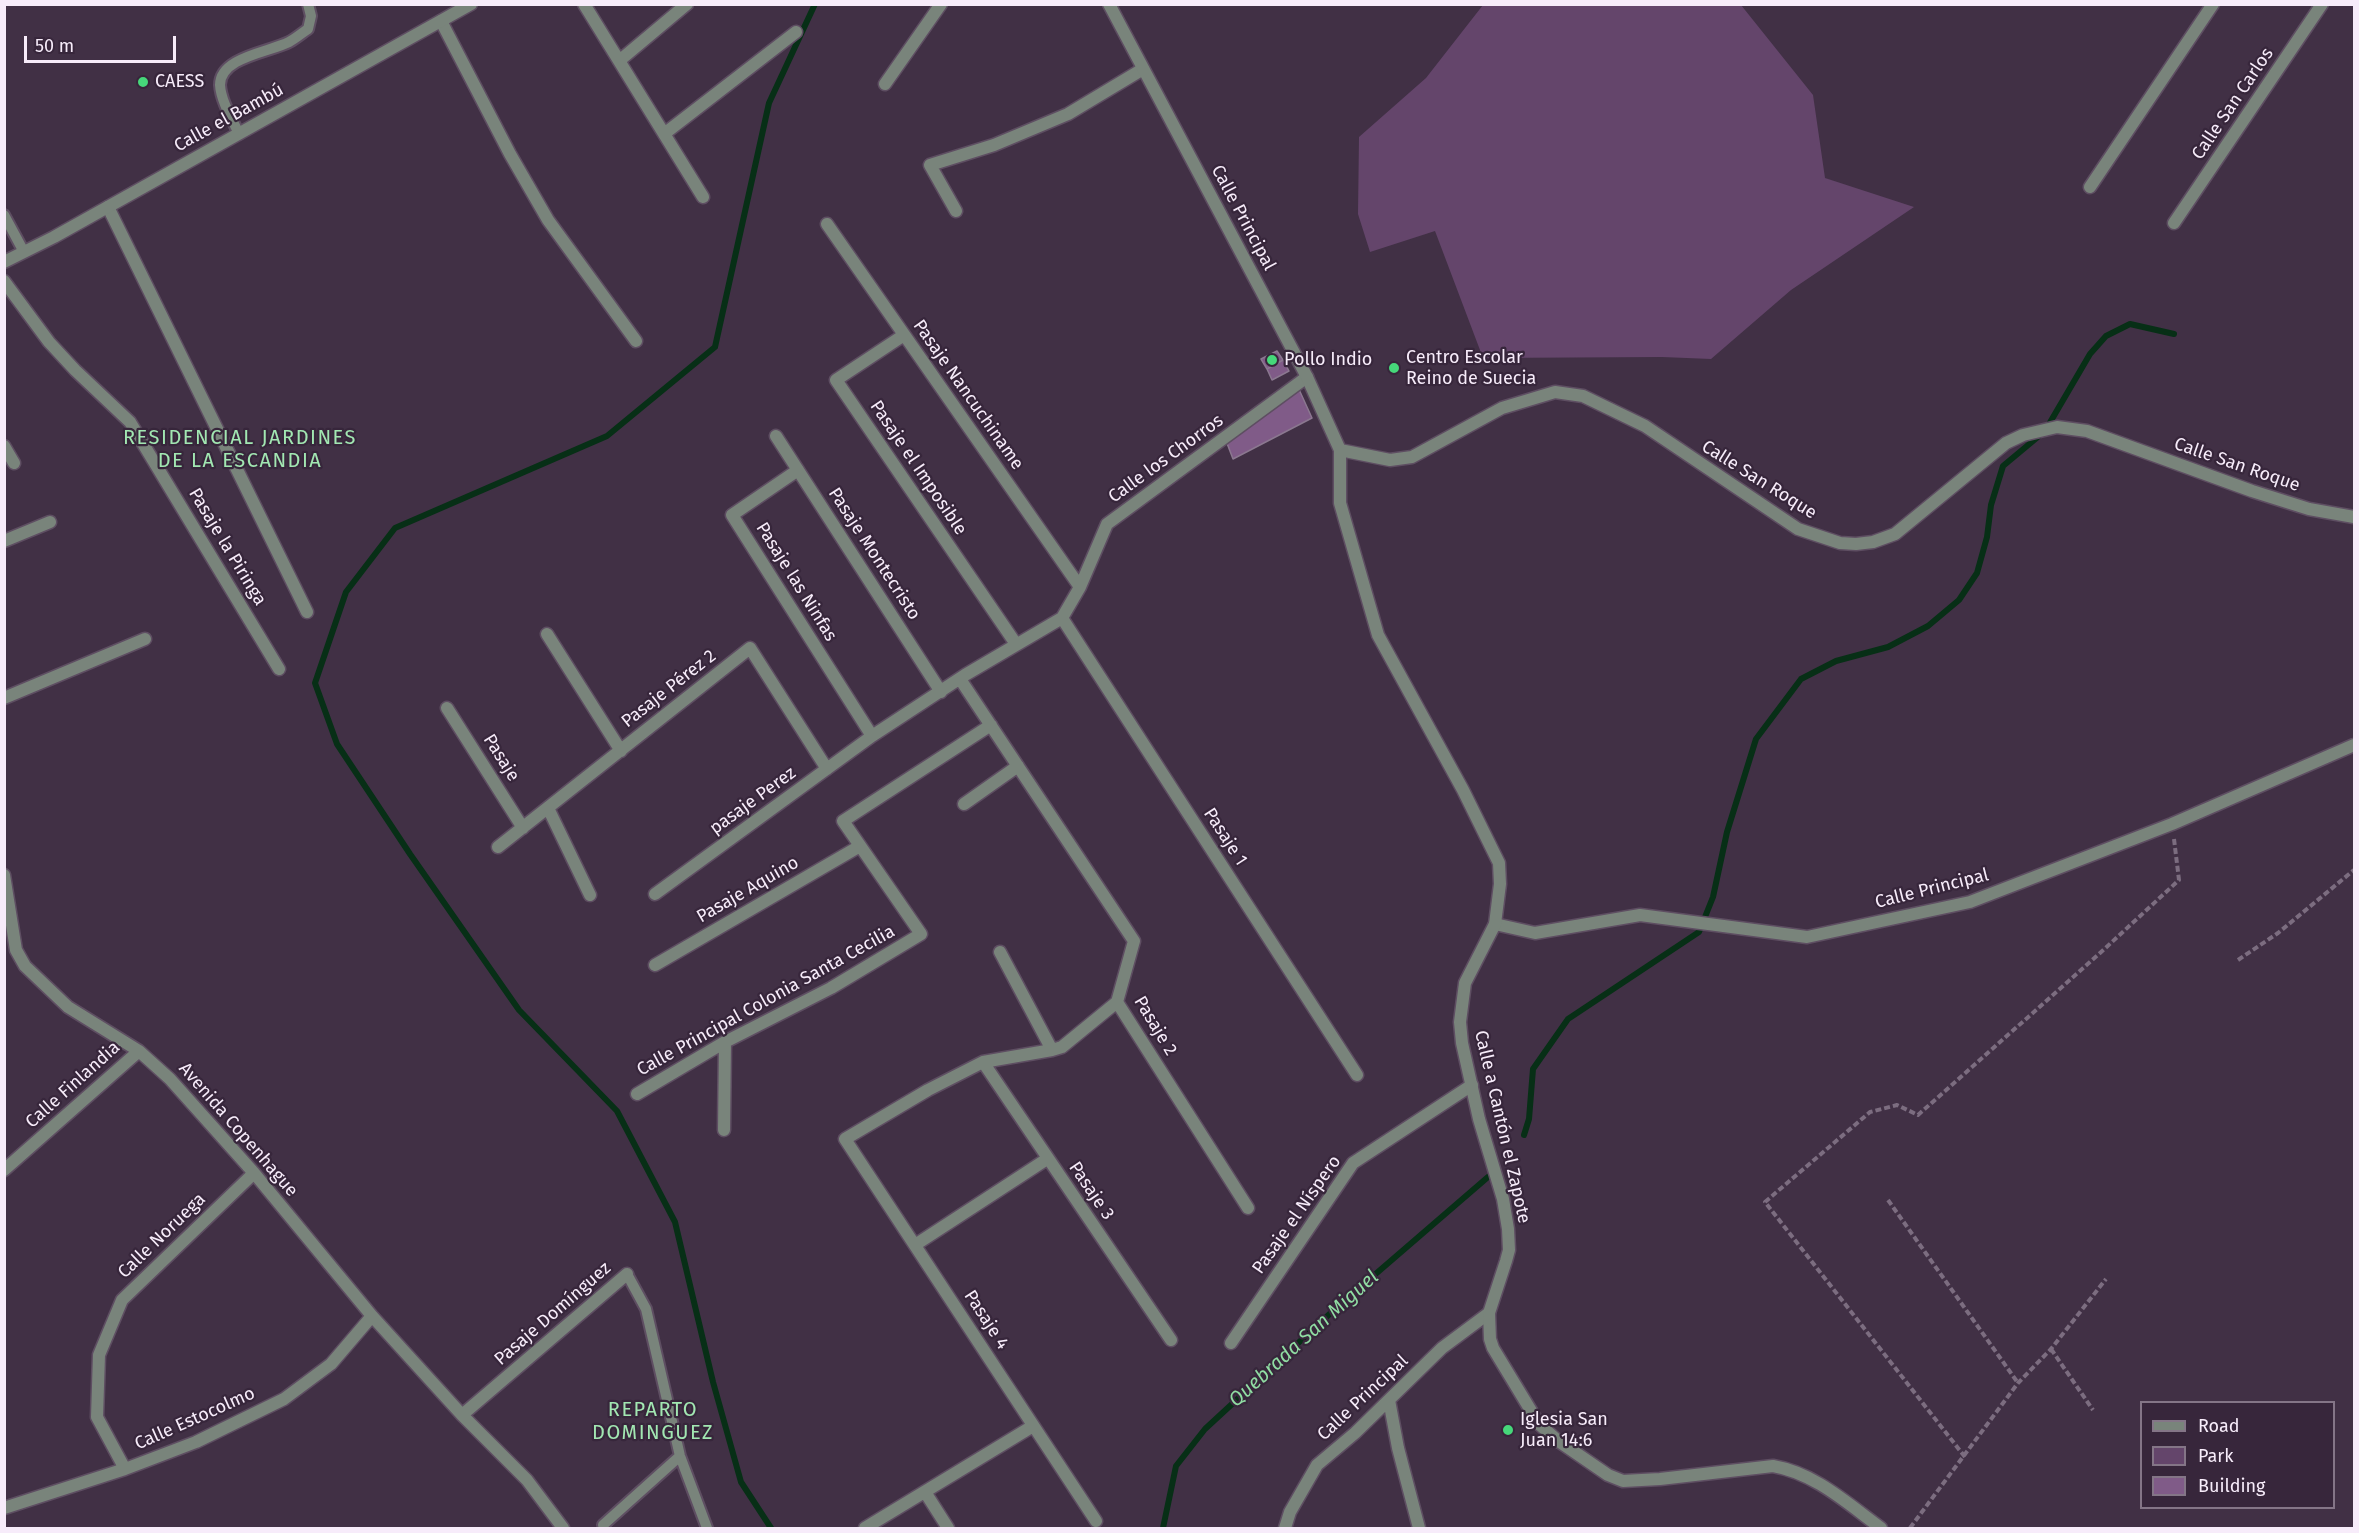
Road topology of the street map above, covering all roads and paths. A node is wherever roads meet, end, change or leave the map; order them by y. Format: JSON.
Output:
{"nodes":[{"id":1,"x":308,"y":4,"type":"edge"},
{"id":2,"x":471,"y":4,"type":"edge"},
{"id":3,"x":584,"y":4,"type":"edge"},
{"id":4,"x":687,"y":4,"type":"edge"},
{"id":5,"x":941,"y":4,"type":"edge"},
{"id":6,"x":1110,"y":4,"type":"edge"},
{"id":7,"x":2213,"y":4,"type":"edge"},
{"id":8,"x":2322,"y":4,"type":"edge"},
{"id":9,"x":441,"y":21,"type":"junction"},
{"id":10,"x":796,"y":32,"type":"dead end"},
{"id":11,"x":619,"y":61,"type":"junction"},
{"id":12,"x":1143,"y":69,"type":"junction"},
{"id":13,"x":885,"y":84,"type":"dead end"},
{"id":14,"x":239,"y":134,"type":"junction"},
{"id":15,"x":664,"y":134,"type":"junction"},
{"id":16,"x":2090,"y":188,"type":"dead end"},
{"id":17,"x":703,"y":197,"type":"dead end"},
{"id":18,"x":108,"y":207,"type":"junction"},
{"id":19,"x":956,"y":211,"type":"dead end"},
{"id":20,"x":4,"y":215,"type":"edge"},
{"id":21,"x":2174,"y":223,"type":"dead end"},
{"id":22,"x":827,"y":224,"type":"dead end"},
{"id":23,"x":24,"y":252,"type":"junction"},
{"id":24,"x":4,"y":262,"type":"edge"},
{"id":25,"x":4,"y":281,"type":"edge"},
{"id":26,"x":904,"y":334,"type":"junction"},
{"id":27,"x":636,"y":341,"type":"dead end"},
{"id":28,"x":1307,"y":377,"type":"junction"},
{"id":29,"x":776,"y":436,"type":"dead end"},
{"id":30,"x":4,"y":446,"type":"edge"},
{"id":31,"x":1340,"y":450,"type":"junction"},
{"id":32,"x":14,"y":463,"type":"dead end"},
{"id":33,"x":798,"y":470,"type":"junction"},
{"id":34,"x":2355,"y":516,"type":"edge"},
{"id":35,"x":50,"y":522,"type":"dead end"},
{"id":36,"x":4,"y":541,"type":"edge"},
{"id":37,"x":1080,"y":587,"type":"junction"},
{"id":38,"x":307,"y":612,"type":"dead end"},
{"id":39,"x":1062,"y":618,"type":"junction"},
{"id":40,"x":547,"y":634,"type":"dead end"},
{"id":41,"x":145,"y":639,"type":"dead end"},
{"id":42,"x":1016,"y":644,"type":"junction"},
{"id":43,"x":279,"y":669,"type":"dead end"},
{"id":44,"x":960,"y":679,"type":"junction"},
{"id":45,"x":941,"y":692,"type":"junction"},
{"id":46,"x":4,"y":698,"type":"edge"},
{"id":47,"x":447,"y":708,"type":"dead end"},
{"id":48,"x":991,"y":725,"type":"junction"},
{"id":49,"x":872,"y":736,"type":"junction"},
{"id":50,"x":2355,"y":746,"type":"edge"},
{"id":51,"x":621,"y":751,"type":"junction"},
{"id":52,"x":1018,"y":766,"type":"junction"},
{"id":53,"x":827,"y":769,"type":"junction"},
{"id":54,"x":964,"y":804,"type":"dead end"},
{"id":55,"x":548,"y":808,"type":"junction"},
{"id":56,"x":2172,"y":824,"type":"junction"},
{"id":57,"x":523,"y":828,"type":"junction"},
{"id":58,"x":860,"y":846,"type":"junction"},
{"id":59,"x":498,"y":847,"type":"dead end"},
{"id":60,"x":2355,"y":870,"type":"edge"},
{"id":61,"x":4,"y":875,"type":"edge"},
{"id":62,"x":655,"y":894,"type":"dead end"},
{"id":63,"x":590,"y":895,"type":"dead end"},
{"id":64,"x":7,"y":910,"type":"edge"},
{"id":65,"x":1495,"y":924,"type":"junction"},
{"id":66,"x":1000,"y":952,"type":"dead end"},
{"id":67,"x":2238,"y":960,"type":"dead end"},
{"id":68,"x":655,"y":965,"type":"dead end"},
{"id":69,"x":1117,"y":1002,"type":"junction"},
{"id":70,"x":724,"y":1042,"type":"junction"},
{"id":71,"x":1052,"y":1050,"type":"junction"},
{"id":72,"x":139,"y":1051,"type":"junction"},
{"id":73,"x":983,"y":1062,"type":"junction"},
{"id":74,"x":1357,"y":1075,"type":"dead end"},
{"id":75,"x":1472,"y":1085,"type":"junction"},
{"id":76,"x":637,"y":1094,"type":"dead end"},
{"id":77,"x":724,"y":1130,"type":"dead end"},
{"id":78,"x":1047,"y":1159,"type":"junction"},
{"id":79,"x":4,"y":1170,"type":"edge"},
{"id":80,"x":254,"y":1173,"type":"junction"},
{"id":81,"x":1888,"y":1200,"type":"dead end"},
{"id":82,"x":1248,"y":1208,"type":"dead end"},
{"id":83,"x":915,"y":1245,"type":"junction"},
{"id":84,"x":627,"y":1274,"type":"joint"},
{"id":85,"x":2106,"y":1279,"type":"dead end"},
{"id":86,"x":1489,"y":1313,"type":"junction"},
{"id":87,"x":372,"y":1316,"type":"junction"},
{"id":88,"x":1171,"y":1340,"type":"dead end"},
{"id":89,"x":1231,"y":1343,"type":"dead end"},
{"id":90,"x":2051,"y":1348,"type":"junction"},
{"id":91,"x":2018,"y":1383,"type":"junction"},
{"id":92,"x":1389,"y":1400,"type":"junction"},
{"id":93,"x":2093,"y":1410,"type":"dead end"},
{"id":94,"x":462,"y":1415,"type":"junction"},
{"id":95,"x":1033,"y":1426,"type":"junction"},
{"id":96,"x":680,"y":1456,"type":"junction"},
{"id":97,"x":1965,"y":1457,"type":"junction"},
{"id":98,"x":125,"y":1469,"type":"junction"},
{"id":99,"x":925,"y":1492,"type":"junction"},
{"id":100,"x":4,"y":1508,"type":"edge"},
{"id":101,"x":1096,"y":1521,"type":"dead end"},
{"id":102,"x":603,"y":1525,"type":"dead end"},
{"id":103,"x":563,"y":1528,"type":"edge"},
{"id":104,"x":707,"y":1528,"type":"edge"},
{"id":105,"x":865,"y":1528,"type":"edge"},
{"id":106,"x":948,"y":1528,"type":"edge"},
{"id":107,"x":1285,"y":1528,"type":"edge"},
{"id":108,"x":1419,"y":1528,"type":"edge"},
{"id":109,"x":1881,"y":1528,"type":"edge"},
{"id":110,"x":1910,"y":1528,"type":"edge"}],
"edges":[{"from":1,"to":14,"type":"lane"},
{"from":2,"to":9,"type":"street","name":"Calle el Bambú"},
{"from":3,"to":11,"type":"street"},
{"from":4,"to":11,"type":"street"},
{"from":5,"to":13,"type":"street"},
{"from":6,"to":12,"type":"street","name":"Calle Principal"},
{"from":7,"to":16,"type":"street"},
{"from":8,"to":21,"type":"street","name":"Calle San Carlos"},
{"from":9,"to":14,"type":"street","name":"Calle el Bambú"},
{"from":9,"to":27,"type":"street"},
{"from":10,"to":15,"type":"street"},
{"from":11,"to":15,"type":"street"},
{"from":12,"to":19,"type":"street"},
{"from":12,"to":28,"type":"street","name":"Calle Principal"},
{"from":14,"to":18,"type":"street","name":"Calle el Bambú"},
{"from":15,"to":17,"type":"street"},
{"from":18,"to":23,"type":"street","name":"Calle el Bambú"},
{"from":18,"to":38,"type":"street"},
{"from":20,"to":23,"type":"lane"},
{"from":22,"to":26,"type":"street","name":"Pasaje Nancuchiname"},
{"from":23,"to":24,"type":"street","name":"Calle el Bambú"},
{"from":25,"to":43,"type":"street","name":"Pasaje la Piringa"},
{"from":26,"to":37,"type":"street","name":"Pasaje Nancuchiname"},
{"from":26,"to":42,"type":"street","name":"Pasaje el Imposible"},
{"from":28,"to":31,"type":"street","name":"Calle Principal"},
{"from":28,"to":37,"type":"street","name":"Calle los Chorros"},
{"from":29,"to":33,"type":"street","name":"Pasaje Montecristo"},
{"from":30,"to":32,"type":"street"},
{"from":31,"to":34,"type":"street","name":"Calle San Roque"},
{"from":31,"to":65,"type":"street","name":"Calle a Cantón el Zapote"},
{"from":33,"to":45,"type":"street","name":"Pasaje Montecristo"},
{"from":33,"to":49,"type":"street","name":"Pasaje las Ninfas"},
{"from":35,"to":36,"type":"street"},
{"from":37,"to":39,"type":"street","name":"Calle los Chorros"},
{"from":39,"to":42,"type":"street"},
{"from":39,"to":74,"type":"street","name":"Pasaje 1"},
{"from":40,"to":51,"type":"street"},
{"from":41,"to":46,"type":"street"},
{"from":42,"to":44,"type":"street"},
{"from":44,"to":45,"type":"street"},
{"from":44,"to":48,"type":"street","name":"Pasaje 2"},
{"from":45,"to":49,"type":"street"},
{"from":47,"to":57,"type":"street","name":"Pasaje"},
{"from":48,"to":52,"type":"street","name":"Pasaje 2"},
{"from":48,"to":58,"type":"street","name":"Calle Principal Colonia Santa Cecilia"},
{"from":49,"to":53,"type":"street","name":"pasaje Perez"},
{"from":50,"to":56,"type":"street","name":"Calle Principal"},
{"from":51,"to":53,"type":"street","name":"Pasaje Pérez 2"},
{"from":51,"to":55,"type":"street","name":"Pasaje Pérez 2"},
{"from":52,"to":54,"type":"street"},
{"from":52,"to":69,"type":"street","name":"Pasaje 2"},
{"from":53,"to":62,"type":"street","name":"pasaje Perez"},
{"from":55,"to":57,"type":"street","name":"Pasaje Pérez 2"},
{"from":55,"to":63,"type":"street"},
{"from":56,"to":65,"type":"street","name":"Calle Principal"},
{"from":56,"to":97,"type":"path"},
{"from":57,"to":59,"type":"street","name":"Pasaje Pérez 2"},
{"from":58,"to":68,"type":"street","name":"Pasaje Aquino"},
{"from":58,"to":70,"type":"street","name":"Calle Principal Colonia Santa Cecilia"},
{"from":60,"to":67,"type":"path"},
{"from":61,"to":64,"type":"street","name":"Avenida Copenhague"},
{"from":64,"to":72,"type":"street","name":"Avenida Copenhague"},
{"from":65,"to":75,"type":"street","name":"Calle a Cantón el Zapote"},
{"from":66,"to":71,"type":"street"},
{"from":69,"to":71,"type":"street"},
{"from":69,"to":82,"type":"street","name":"Pasaje 2"},
{"from":70,"to":76,"type":"street","name":"Calle Principal Colonia Santa Cecilia"},
{"from":70,"to":77,"type":"street"},
{"from":71,"to":73,"type":"street"},
{"from":72,"to":79,"type":"street","name":"Calle Finlandia"},
{"from":72,"to":80,"type":"street","name":"Avenida Copenhague"},
{"from":73,"to":78,"type":"street","name":"Pasaje 3"},
{"from":73,"to":83,"type":"street","name":"Pasaje 4"},
{"from":75,"to":86,"type":"street","name":"Calle a Cantón el Zapote"},
{"from":75,"to":89,"type":"street","name":"Pasaje el Níspero"},
{"from":78,"to":83,"type":"street"},
{"from":78,"to":88,"type":"street","name":"Pasaje 3"},
{"from":80,"to":87,"type":"street","name":"Avenida Copenhague"},
{"from":80,"to":98,"type":"street","name":"Calle Noruega"},
{"from":81,"to":91,"type":"path"},
{"from":83,"to":95,"type":"street","name":"Pasaje 4"},
{"from":84,"to":94,"type":"street","name":"Pasaje Domínguez"},
{"from":84,"to":96,"type":"lane","name":"Pasaje Domínguez"},
{"from":85,"to":90,"type":"path"},
{"from":86,"to":92,"type":"street","name":"Calle Principal"},
{"from":86,"to":109,"type":"street","name":"Calle a Cantón el Zapote"},
{"from":87,"to":94,"type":"street","name":"Avenida Copenhague"},
{"from":87,"to":98,"type":"street","name":"Calle Estocolmo"},
{"from":90,"to":91,"type":"path"},
{"from":90,"to":93,"type":"path"},
{"from":91,"to":97,"type":"path"},
{"from":92,"to":107,"type":"street","name":"Calle Principal"},
{"from":92,"to":108,"type":"street"},
{"from":94,"to":103,"type":"street","name":"Avenida Copenhague"},
{"from":95,"to":99,"type":"street"},
{"from":95,"to":101,"type":"street","name":"Pasaje 4"},
{"from":96,"to":102,"type":"lane"},
{"from":96,"to":104,"type":"lane","name":"Pasaje Domínguez"},
{"from":97,"to":110,"type":"path"},
{"from":98,"to":100,"type":"street","name":"Calle Estocolmo"},
{"from":99,"to":105,"type":"street"},
{"from":99,"to":106,"type":"street"}]}
